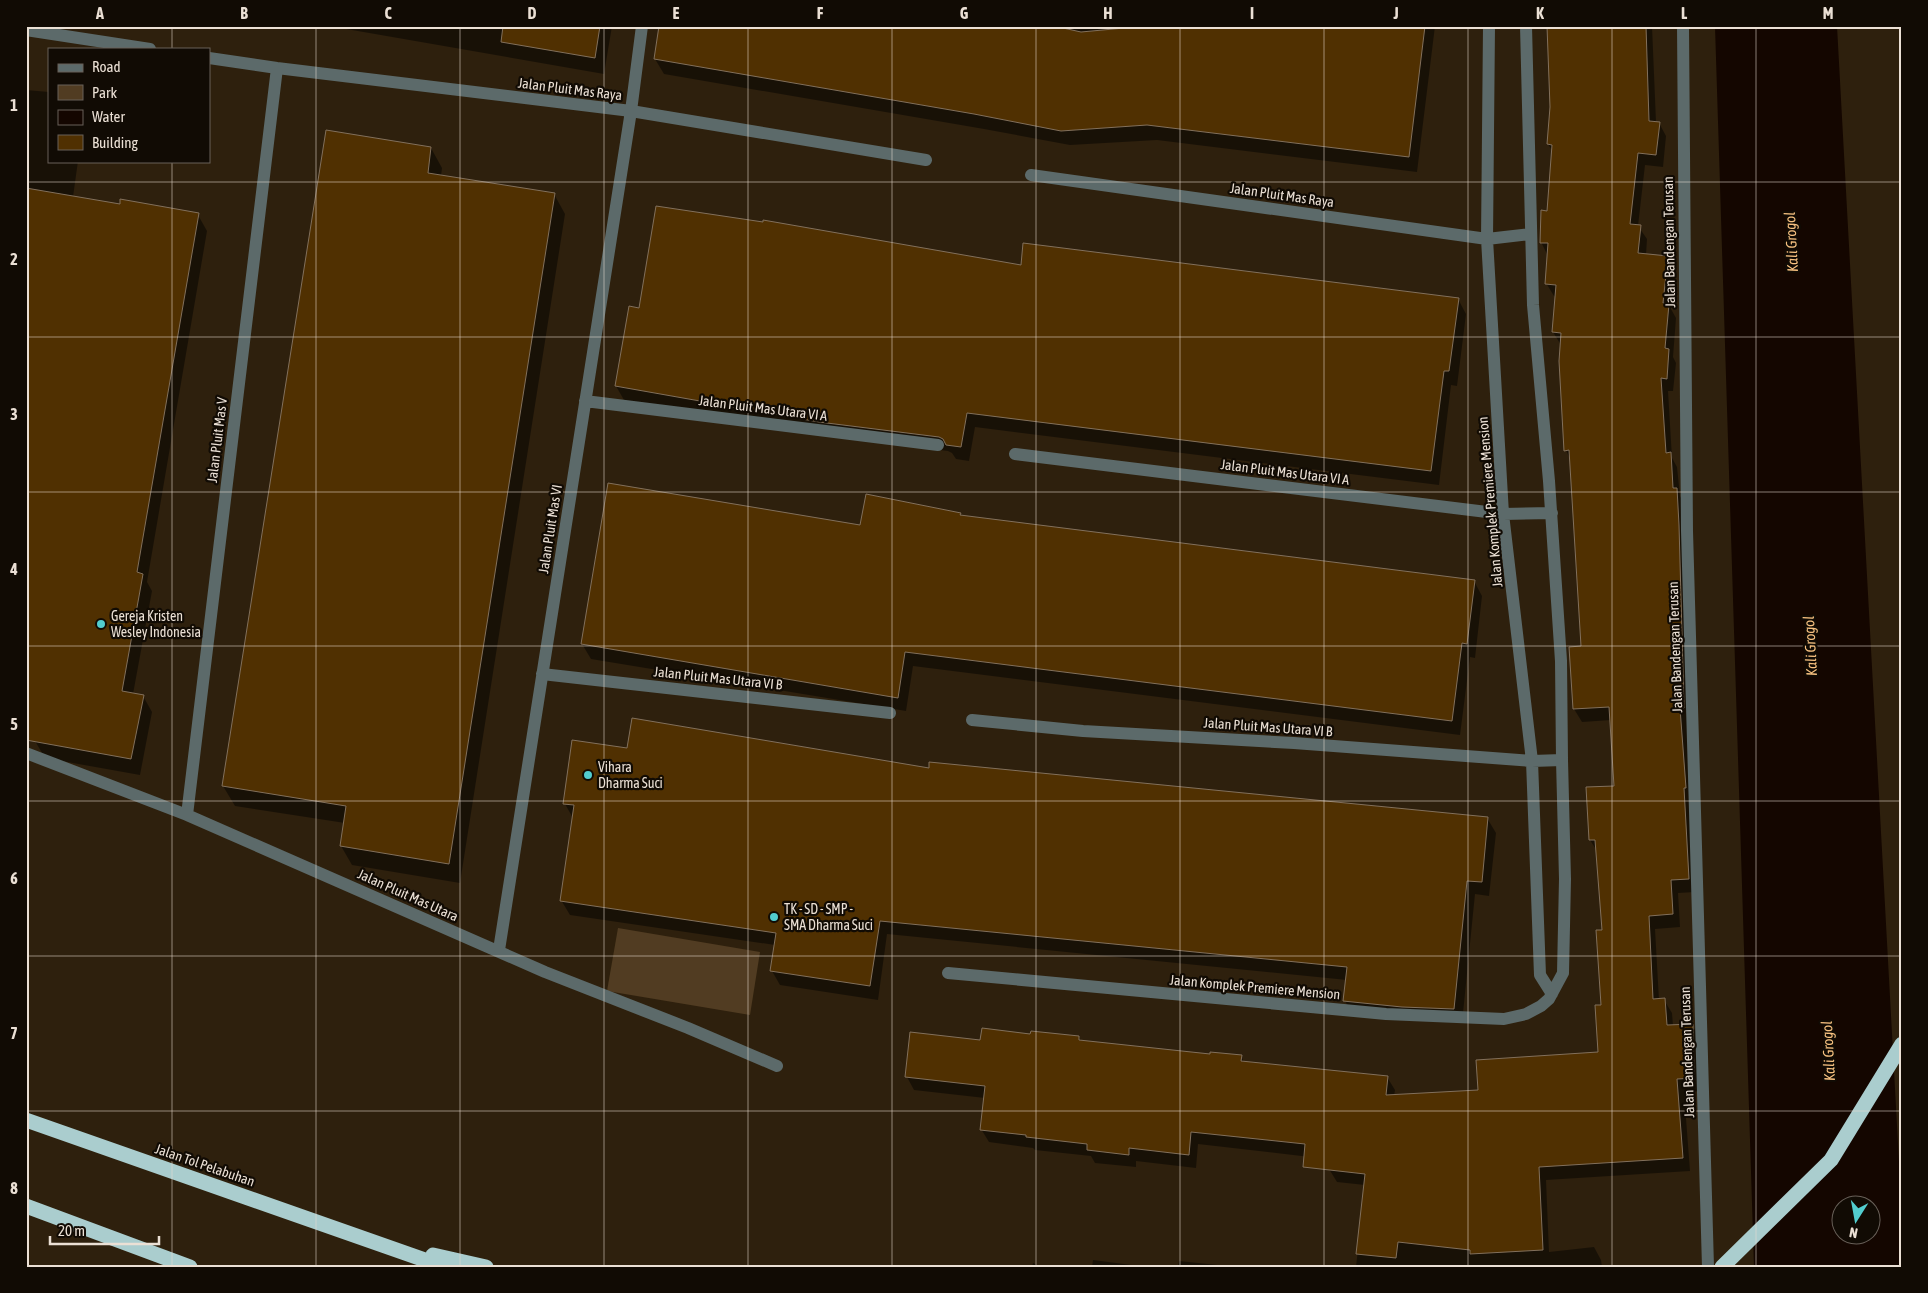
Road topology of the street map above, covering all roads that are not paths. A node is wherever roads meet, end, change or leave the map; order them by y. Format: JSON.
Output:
{"nodes":[{"id":1,"x":642,"y":26,"type":"edge"},
{"id":2,"x":1489,"y":26,"type":"edge"},
{"id":3,"x":1526,"y":26,"type":"edge"},
{"id":4,"x":1682,"y":26,"type":"edge"},
{"id":5,"x":26,"y":30,"type":"edge"},
{"id":6,"x":143,"y":48,"type":"edge"},
{"id":7,"x":210,"y":58,"type":"edge"},
{"id":8,"x":277,"y":68,"type":"junction"},
{"id":9,"x":631,"y":111,"type":"junction"},
{"id":10,"x":926,"y":160,"type":"dead end"},
{"id":11,"x":1030,"y":175,"type":"dead end"},
{"id":12,"x":1530,"y":234,"type":"junction"},
{"id":13,"x":1487,"y":239,"type":"junction"},
{"id":14,"x":585,"y":401,"type":"junction"},
{"id":15,"x":938,"y":445,"type":"dead end"},
{"id":16,"x":1015,"y":454,"type":"dead end"},
{"id":17,"x":1552,"y":513,"type":"junction"},
{"id":18,"x":1503,"y":514,"type":"junction"},
{"id":19,"x":542,"y":674,"type":"junction"},
{"id":20,"x":890,"y":712,"type":"dead end"},
{"id":21,"x":972,"y":720,"type":"dead end"},
{"id":22,"x":26,"y":754,"type":"edge"},
{"id":23,"x":1562,"y":760,"type":"junction"},
{"id":24,"x":1532,"y":761,"type":"junction"},
{"id":25,"x":187,"y":815,"type":"junction"},
{"id":26,"x":499,"y":950,"type":"junction"},
{"id":27,"x":1563,"y":972,"type":"junction"},
{"id":28,"x":948,"y":973,"type":"dead end"},
{"id":29,"x":1540,"y":975,"type":"junction"},
{"id":30,"x":1552,"y":994,"type":"junction"},
{"id":31,"x":1902,"y":1044,"type":"edge"},
{"id":32,"x":777,"y":1066,"type":"dead end"},
{"id":33,"x":26,"y":1120,"type":"edge"},
{"id":34,"x":26,"y":1206,"type":"edge"},
{"id":35,"x":373,"y":1241,"type":"junction"},
{"id":36,"x":190,"y":1267,"type":"edge"},
{"id":37,"x":445,"y":1267,"type":"edge"},
{"id":38,"x":486,"y":1267,"type":"edge"},
{"id":39,"x":1708,"y":1267,"type":"edge"},
{"id":40,"x":1722,"y":1267,"type":"edge"}],
"edges":[{"from":1,"to":9,"type":"street","name":"Jalan Pluit Mas VI"},
{"from":2,"to":13,"type":"street","name":"Jalan Komplek Premiere Mension"},
{"from":3,"to":12,"type":"street","name":"Jalan Komplek Premiere Mension"},
{"from":4,"to":39,"type":"street","name":"Jalan Bandengan Terusan"},
{"from":5,"to":6,"type":"street"},
{"from":7,"to":8,"type":"street","name":"Jalan Pluit Mas Raya"},
{"from":8,"to":9,"type":"street","name":"Jalan Pluit Mas Raya"},
{"from":8,"to":25,"type":"street","name":"Jalan Pluit Mas V"},
{"from":9,"to":10,"type":"street","name":"Jalan Pluit Mas Raya"},
{"from":9,"to":14,"type":"street","name":"Jalan Pluit Mas VI"},
{"from":11,"to":13,"type":"street","name":"Jalan Pluit Mas Raya"},
{"from":12,"to":13,"type":"street","name":"Jalan Pluit Mas Raya"},
{"from":12,"to":17,"type":"street","name":"Jalan Komplek Premiere Mension"},
{"from":13,"to":18,"type":"street","name":"Jalan Komplek Premiere Mension"},
{"from":14,"to":15,"type":"street","name":"Jalan Pluit Mas Utara VI A"},
{"from":14,"to":19,"type":"street","name":"Jalan Pluit Mas VI"},
{"from":16,"to":18,"type":"street","name":"Jalan Pluit Mas Utara VI A"},
{"from":17,"to":18,"type":"street","name":"Jalan Pluit Mas Utara VI A"},
{"from":17,"to":23,"type":"street","name":"Jalan Komplek Premiere Mension"},
{"from":18,"to":24,"type":"street","name":"Jalan Komplek Premiere Mension"},
{"from":19,"to":20,"type":"street","name":"Jalan Pluit Mas Utara VI B"},
{"from":19,"to":26,"type":"street","name":"Jalan Pluit Mas VI"},
{"from":21,"to":24,"type":"street","name":"Jalan Pluit Mas Utara VI B"},
{"from":22,"to":25,"type":"street","name":"Jalan Pluit Mas Utara"},
{"from":23,"to":24,"type":"street","name":"Jalan Pluit Mas Utara VI B"},
{"from":23,"to":27,"type":"street","name":"Jalan Komplek Premiere Mension"},
{"from":24,"to":29,"type":"street","name":"Jalan Komplek Premiere Mension"},
{"from":25,"to":26,"type":"street","name":"Jalan Pluit Mas Utara"},
{"from":26,"to":32,"type":"street","name":"Jalan Pluit Mas Utara"},
{"from":27,"to":29,"type":"street"},
{"from":27,"to":30,"type":"street","name":"Jalan Komplek Premiere Mension"},
{"from":28,"to":30,"type":"street","name":"Jalan Komplek Premiere Mension"},
{"from":29,"to":30,"type":"street"},
{"from":31,"to":40,"type":"highway"},
{"from":33,"to":35,"type":"highway","name":"Jalan Tol Pelabuhan"},
{"from":34,"to":36,"type":"highway"},
{"from":35,"to":37,"type":"highway"},
{"from":35,"to":38,"type":"highway"}]}
